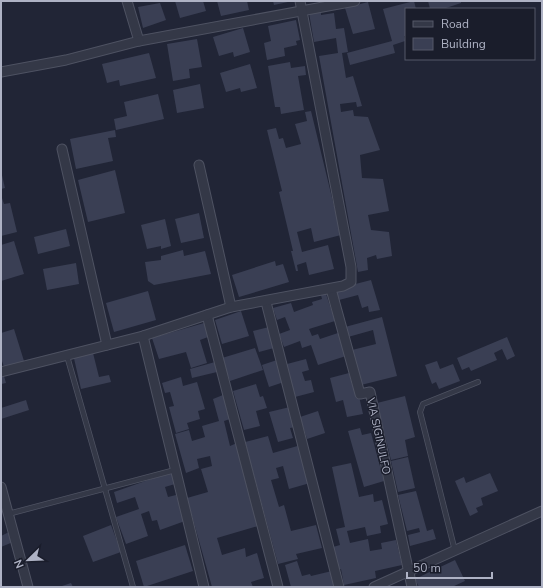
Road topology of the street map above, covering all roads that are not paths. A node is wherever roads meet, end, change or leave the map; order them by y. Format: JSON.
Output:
{"nodes":[{"id":1,"x":127,"y":1,"type":"edge"},
{"id":2,"x":300,"y":1,"type":"edge"},
{"id":3,"x":355,"y":1,"type":"edge"},
{"id":4,"x":302,"y":11,"type":"junction"},
{"id":5,"x":139,"y":41,"type":"junction"},
{"id":6,"x":1,"y":72,"type":"edge"},
{"id":7,"x":62,"y":149,"type":"dead end"},
{"id":8,"x":199,"y":166,"type":"dead end"},
{"id":9,"x":331,"y":289,"type":"junction"},
{"id":10,"x":266,"y":302,"type":"junction"},
{"id":11,"x":231,"y":307,"type":"junction"},
{"id":12,"x":207,"y":315,"type":"junction"},
{"id":13,"x":143,"y":336,"type":"junction"},
{"id":14,"x":107,"y":345,"type":"junction"},
{"id":15,"x":67,"y":356,"type":"junction"},
{"id":16,"x":1,"y":372,"type":"edge"},
{"id":17,"x":478,"y":382,"type":"dead end"},
{"id":18,"x":175,"y":470,"type":"junction"},
{"id":19,"x":1,"y":487,"type":"edge"},
{"id":20,"x":104,"y":488,"type":"junction"},
{"id":21,"x":542,"y":510,"type":"edge"},
{"id":22,"x":8,"y":514,"type":"junction"},
{"id":23,"x":455,"y":551,"type":"junction"},
{"id":24,"x":409,"y":572,"type":"junction"},
{"id":25,"x":28,"y":587,"type":"edge"},
{"id":26,"x":133,"y":587,"type":"edge"},
{"id":27,"x":204,"y":587,"type":"edge"},
{"id":28,"x":278,"y":587,"type":"edge"},
{"id":29,"x":339,"y":587,"type":"edge"},
{"id":30,"x":374,"y":587,"type":"edge"},
{"id":31,"x":412,"y":587,"type":"edge"}],
"edges":[{"from":1,"to":5,"type":"street"},
{"from":2,"to":4,"type":"street"},
{"from":3,"to":4,"type":"street"},
{"from":4,"to":5,"type":"street"},
{"from":4,"to":9,"type":"street"},
{"from":5,"to":6,"type":"street"},
{"from":7,"to":14,"type":"street"},
{"from":8,"to":11,"type":"street"},
{"from":9,"to":10,"type":"street"},
{"from":9,"to":24,"type":"street","name":"VIA SIGINULFO"},
{"from":10,"to":11,"type":"street"},
{"from":10,"to":29,"type":"street"},
{"from":11,"to":12,"type":"street"},
{"from":12,"to":13,"type":"street"},
{"from":12,"to":28,"type":"street"},
{"from":13,"to":14,"type":"street"},
{"from":13,"to":18,"type":"street"},
{"from":14,"to":15,"type":"street"},
{"from":15,"to":16,"type":"street"},
{"from":15,"to":20,"type":"lane"},
{"from":17,"to":23,"type":"lane"},
{"from":18,"to":20,"type":"lane"},
{"from":18,"to":27,"type":"street"},
{"from":19,"to":22,"type":"street"},
{"from":20,"to":22,"type":"lane"},
{"from":20,"to":26,"type":"lane"},
{"from":21,"to":23,"type":"street"},
{"from":22,"to":25,"type":"street"},
{"from":23,"to":24,"type":"street"},
{"from":24,"to":30,"type":"street"},
{"from":24,"to":31,"type":"street"}]}
